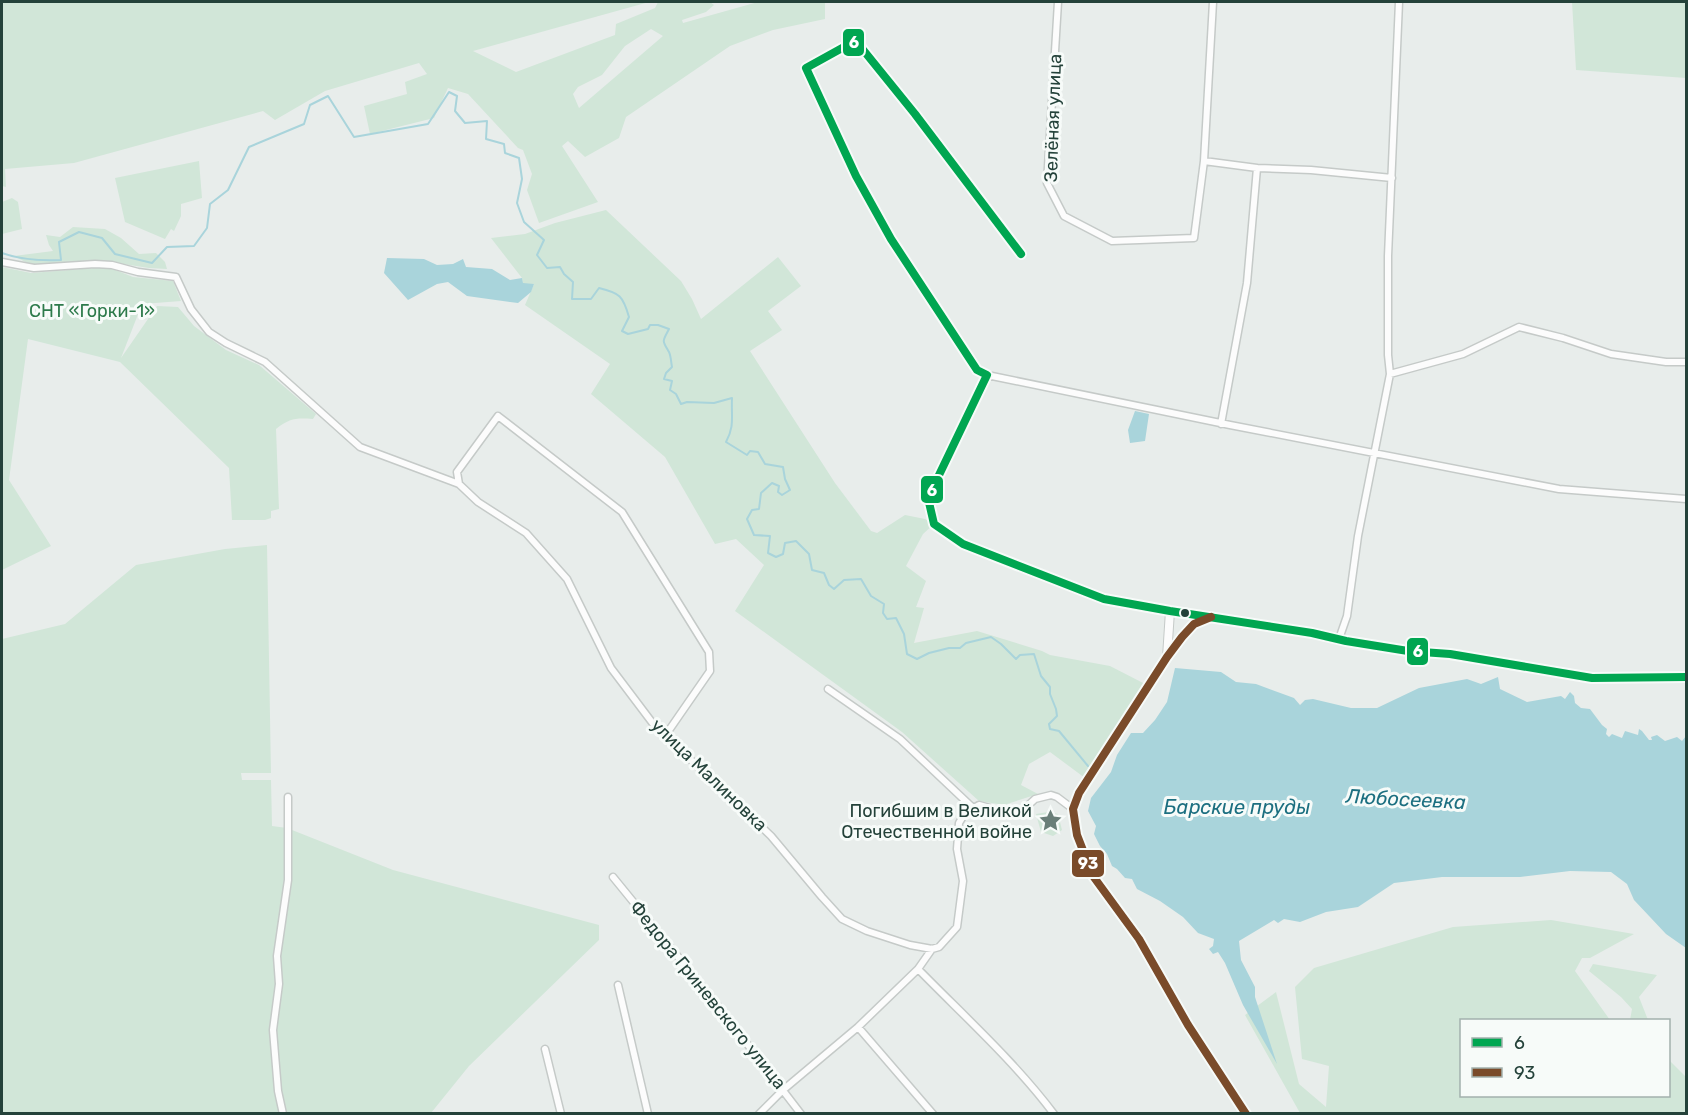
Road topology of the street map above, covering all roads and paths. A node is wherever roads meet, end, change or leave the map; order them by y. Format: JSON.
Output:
{"nodes":[{"id":1,"x":1058,"y":2,"type":"edge"},
{"id":2,"x":1213,"y":2,"type":"edge"},
{"id":3,"x":1399,"y":2,"type":"edge"},
{"id":4,"x":1204,"y":161,"type":"junction"},
{"id":5,"x":1257,"y":168,"type":"junction"},
{"id":6,"x":1392,"y":178,"type":"junction"},
{"id":7,"x":1021,"y":254,"type":"dead end"},
{"id":8,"x":2,"y":262,"type":"edge"},
{"id":9,"x":1686,"y":362,"type":"edge"},
{"id":10,"x":1390,"y":374,"type":"junction"},
{"id":11,"x":987,"y":375,"type":"junction"},
{"id":12,"x":1221,"y":424,"type":"junction"},
{"id":13,"x":1374,"y":454,"type":"junction"},
{"id":14,"x":459,"y":484,"type":"junction"},
{"id":15,"x":1686,"y":499,"type":"edge"},
{"id":16,"x":1170,"y":611,"type":"junction"},
{"id":17,"x":1190,"y":614,"type":"junction"},
{"id":18,"x":1211,"y":617,"type":"junction"},
{"id":19,"x":1194,"y":624,"type":"junction"},
{"id":20,"x":1340,"y":639,"type":"junction"},
{"id":21,"x":1167,"y":657,"type":"junction"},
{"id":22,"x":1686,"y":677,"type":"edge"},
{"id":23,"x":828,"y":689,"type":"dead end"},
{"id":24,"x":665,"y":736,"type":"junction"},
{"id":25,"x":288,"y":797,"type":"dead end"},
{"id":26,"x":973,"y":808,"type":"junction"},
{"id":27,"x":1073,"y":809,"type":"junction"},
{"id":28,"x":613,"y":878,"type":"dead end"},
{"id":29,"x":932,"y":949,"type":"junction"},
{"id":30,"x":918,"y":969,"type":"junction"},
{"id":31,"x":618,"y":985,"type":"dead end"},
{"id":32,"x":858,"y":1027,"type":"junction"},
{"id":33,"x":545,"y":1049,"type":"dead end"},
{"id":34,"x":783,"y":1090,"type":"junction"},
{"id":35,"x":283,"y":1113,"type":"edge"},
{"id":36,"x":561,"y":1113,"type":"edge"},
{"id":37,"x":648,"y":1113,"type":"edge"},
{"id":38,"x":759,"y":1113,"type":"edge"},
{"id":39,"x":801,"y":1113,"type":"edge"},
{"id":40,"x":933,"y":1113,"type":"edge"},
{"id":41,"x":1054,"y":1113,"type":"edge"},
{"id":42,"x":1246,"y":1113,"type":"edge"}],
"edges":[{"from":1,"to":4,"type":"street","name":"Зелёная улица"},
{"from":2,"to":4,"type":"street"},
{"from":3,"to":6,"type":"street"},
{"from":4,"to":5,"type":"street"},
{"from":5,"to":6,"type":"street"},
{"from":5,"to":12,"type":"street"},
{"from":6,"to":10,"type":"street"},
{"from":7,"to":11,"type":"street"},
{"from":8,"to":14,"type":"street"},
{"from":9,"to":10,"type":"street"},
{"from":10,"to":13,"type":"street"},
{"from":11,"to":12,"type":"street"},
{"from":11,"to":16,"type":"street"},
{"from":12,"to":13,"type":"street"},
{"from":13,"to":15,"type":"street"},
{"from":13,"to":20,"type":"street"},
{"from":14,"to":24,"type":"street","name":"улица Малиновка"},
{"from":14,"to":24,"type":"street"},
{"from":16,"to":17,"type":"street"},
{"from":16,"to":21,"type":"street"},
{"from":17,"to":18,"type":"street"},
{"from":17,"to":19,"type":"street"},
{"from":18,"to":19,"type":"street"},
{"from":18,"to":20,"type":"street"},
{"from":19,"to":21,"type":"street"},
{"from":20,"to":22,"type":"street"},
{"from":21,"to":27,"type":"street"},
{"from":23,"to":26,"type":"street"},
{"from":24,"to":29,"type":"street","name":"улица Малиновка"},
{"from":25,"to":35,"type":"street"},
{"from":26,"to":27,"type":"street"},
{"from":26,"to":29,"type":"street"},
{"from":27,"to":42,"type":"street"},
{"from":28,"to":34,"type":"street","name":"Федора Гриневского улица"},
{"from":29,"to":30,"type":"street"},
{"from":30,"to":32,"type":"street"},
{"from":30,"to":41,"type":"street"},
{"from":31,"to":37,"type":"street"},
{"from":32,"to":34,"type":"street"},
{"from":32,"to":40,"type":"street"},
{"from":33,"to":36,"type":"street"},
{"from":34,"to":38,"type":"street"},
{"from":34,"to":39,"type":"street","name":"Федора Гриневского улица"}]}
